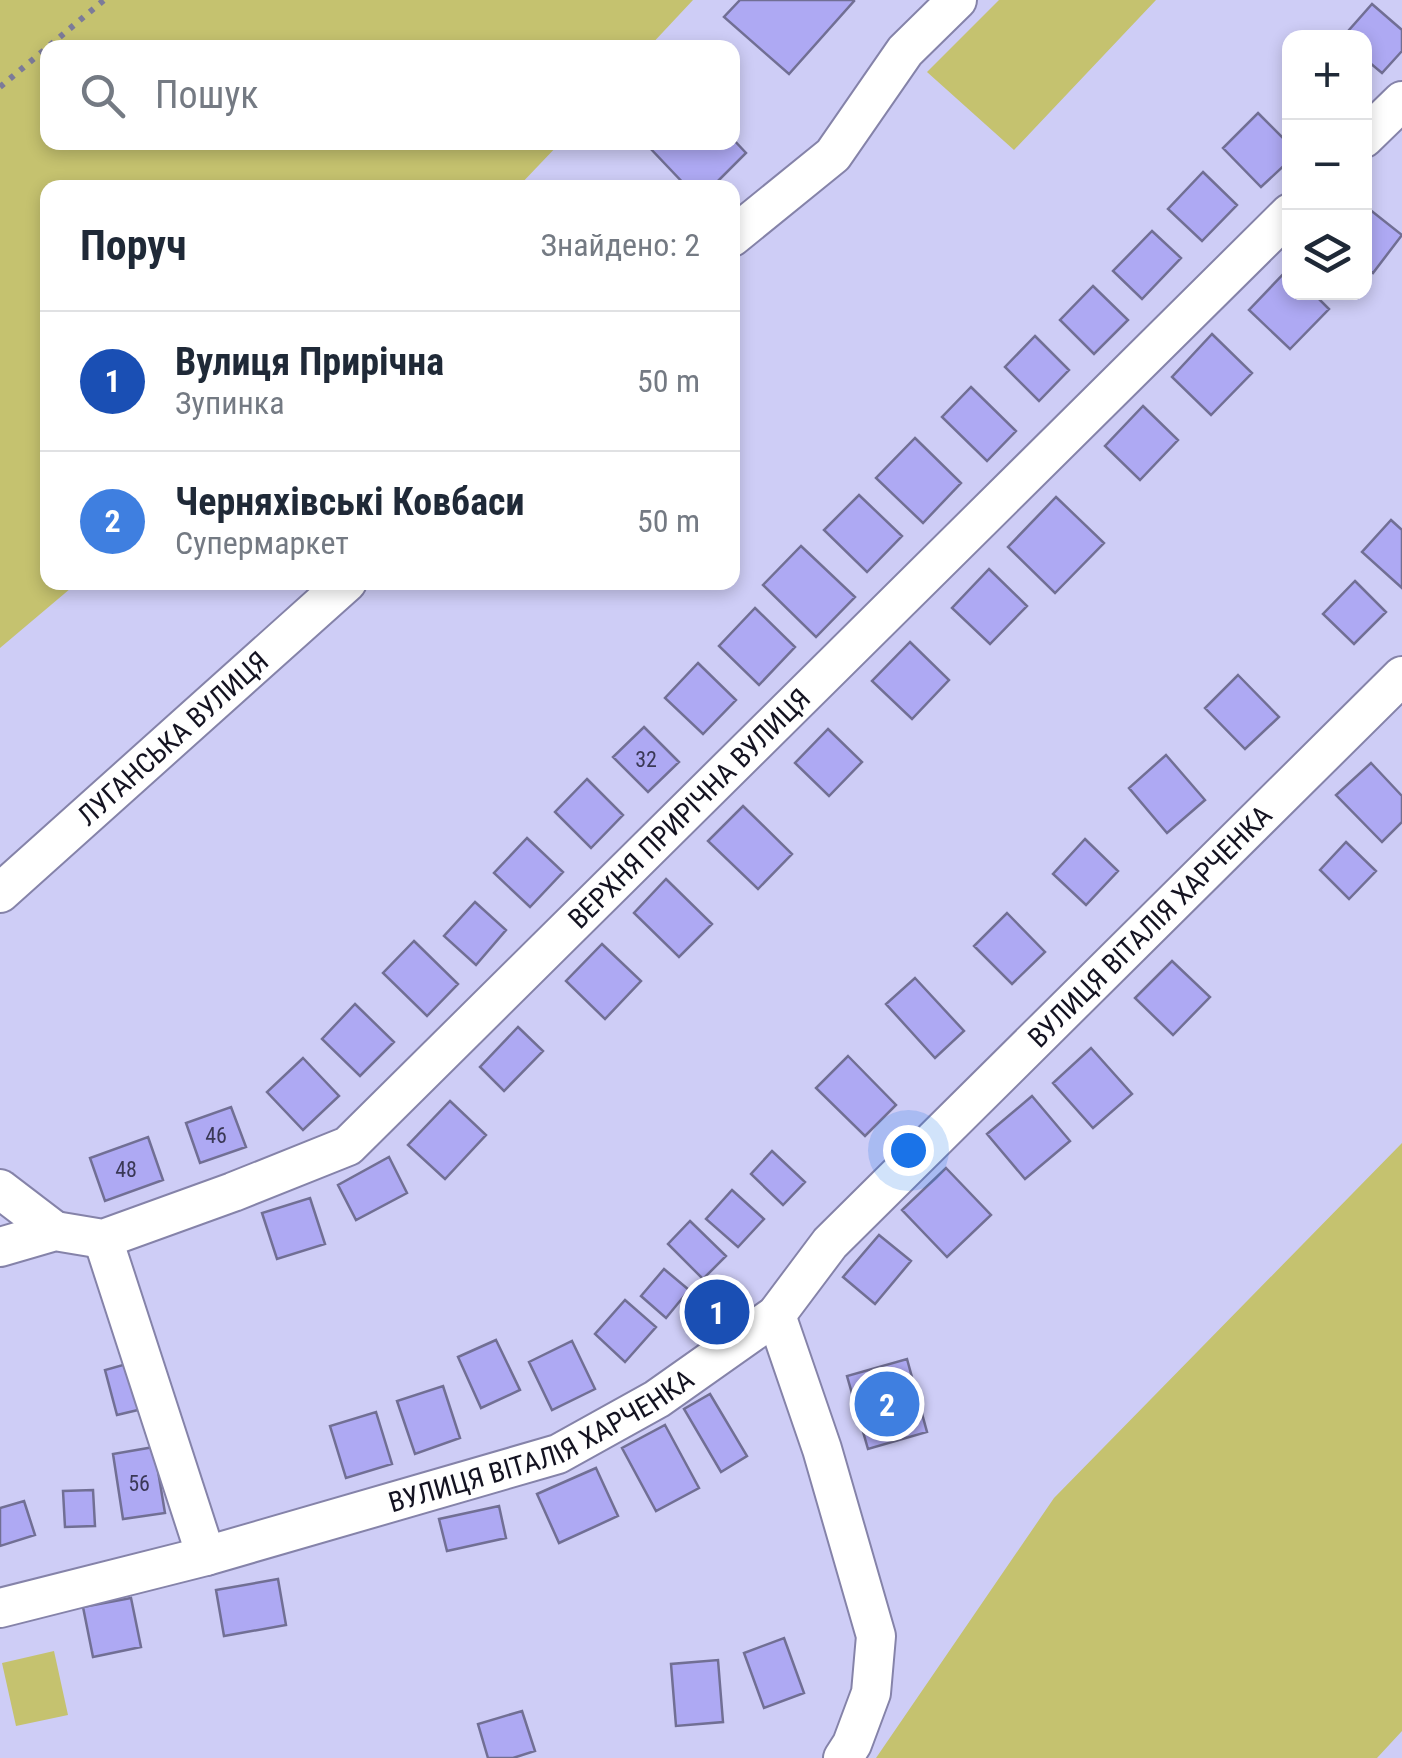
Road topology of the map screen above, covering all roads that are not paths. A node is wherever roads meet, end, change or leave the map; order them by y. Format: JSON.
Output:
{"nodes":[{"id":1,"x":957,"y":0,"type":"edge"},
{"id":2,"x":1402,"y":101,"type":"edge"},
{"id":3,"x":1372,"y":130,"type":"edge"},
{"id":4,"x":1282,"y":221,"type":"edge"},
{"id":5,"x":740,"y":231,"type":"edge"},
{"id":6,"x":338,"y":590,"type":"edge"},
{"id":7,"x":1402,"y":676,"type":"edge"},
{"id":8,"x":0,"y":894,"type":"edge"},
{"id":9,"x":0,"y":1189,"type":"edge"},
{"id":10,"x":55,"y":1231,"type":"junction"},
{"id":11,"x":103,"y":1239,"type":"junction"},
{"id":12,"x":0,"y":1248,"type":"edge"},
{"id":13,"x":776,"y":1315,"type":"junction"},
{"id":14,"x":206,"y":1556,"type":"junction"},
{"id":15,"x":0,"y":1608,"type":"edge"},
{"id":16,"x":843,"y":1758,"type":"edge"}],
"edges":[{"from":1,"to":5,"type":"street"},
{"from":2,"to":3,"type":"street"},
{"from":4,"to":11,"type":"street","name":"ВЕРХНЯ ПРИРІЧНА ВУЛИЦЯ"},
{"from":6,"to":8,"type":"street","name":"ЛУГАНСЬКА ВУЛИЦЯ"},
{"from":7,"to":13,"type":"street","name":"ВУЛИЦЯ ВІТАЛІЯ ХАРЧЕНКА"},
{"from":9,"to":10,"type":"street"},
{"from":10,"to":11,"type":"street","name":"ВЕРХНЯ ПРИРІЧНА ВУЛИЦЯ"},
{"from":10,"to":12,"type":"street","name":"ВЕРХНЯ ПРИРІЧНА ВУЛИЦЯ"},
{"from":11,"to":14,"type":"street"},
{"from":13,"to":14,"type":"street","name":"ВУЛИЦЯ ВІТАЛІЯ ХАРЧЕНКА"},
{"from":13,"to":16,"type":"street"},
{"from":14,"to":15,"type":"street","name":"ВУЛИЦЯ ВІТАЛІЯ ХАРЧЕНКА"}]}
